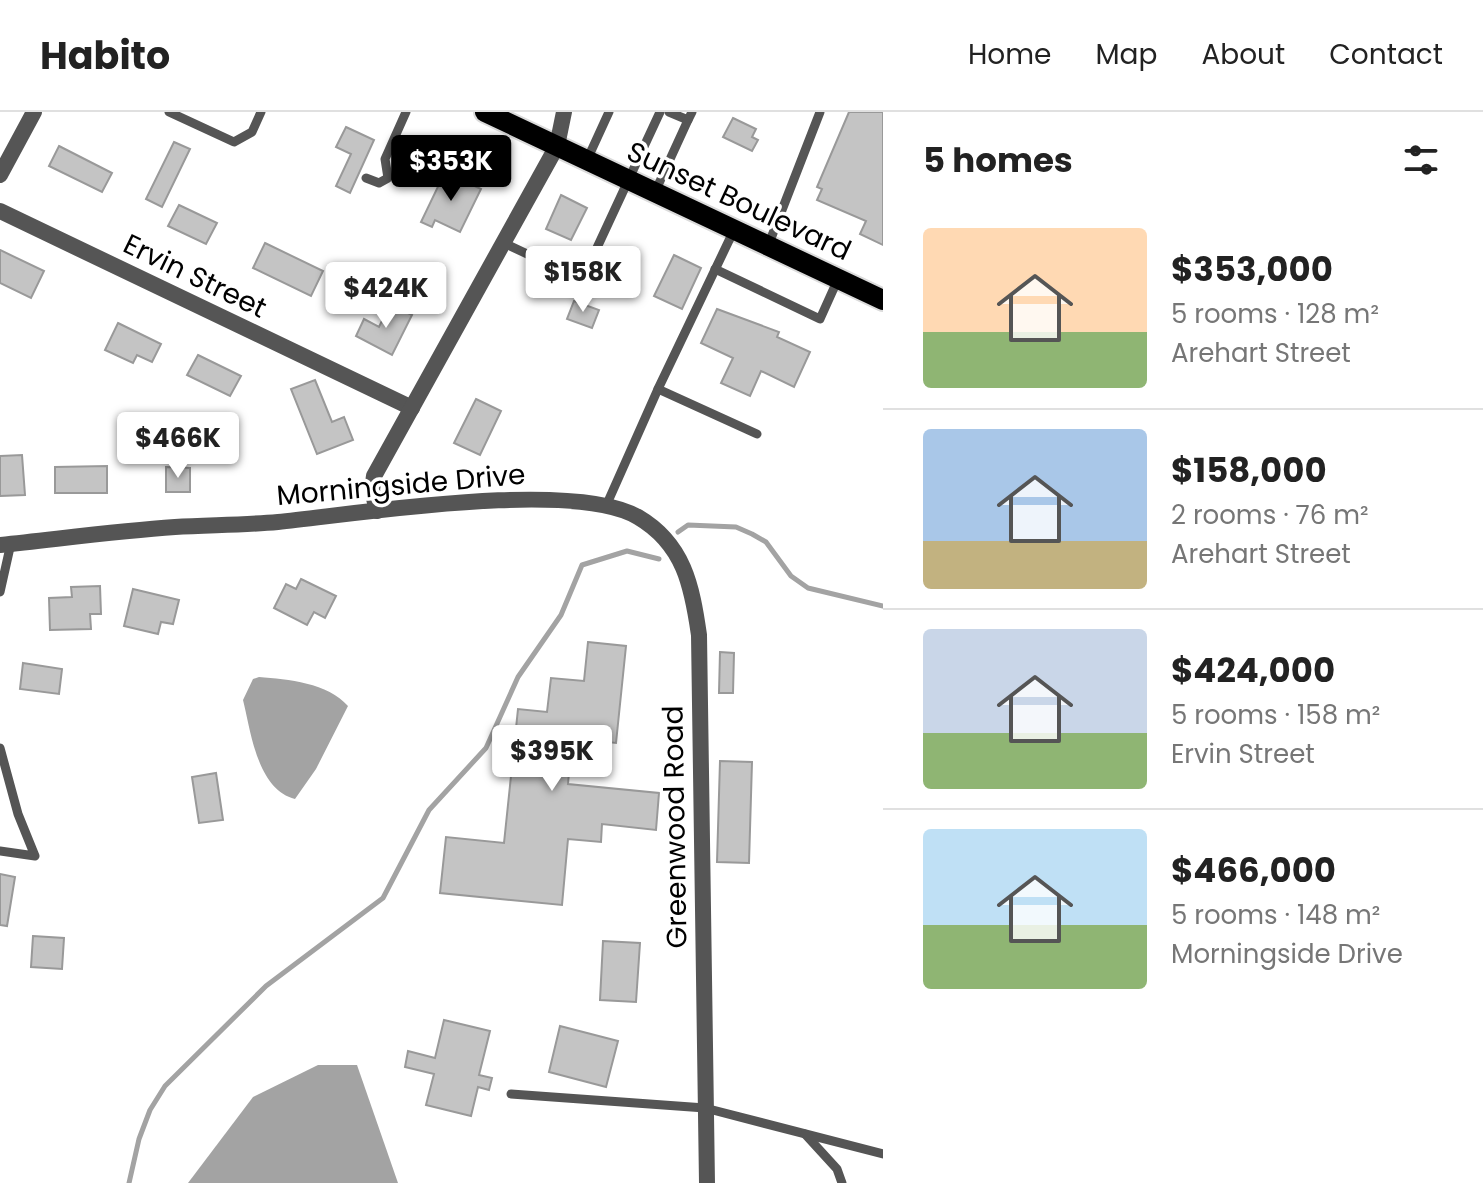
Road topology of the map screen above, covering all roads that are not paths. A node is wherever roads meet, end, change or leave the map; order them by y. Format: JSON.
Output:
{"nodes":[{"id":1,"x":34,"y":112,"type":"edge"},
{"id":2,"x":169,"y":112,"type":"edge"},
{"id":3,"x":261,"y":112,"type":"edge"},
{"id":4,"x":406,"y":112,"type":"edge"},
{"id":5,"x":485,"y":112,"type":"edge"},
{"id":6,"x":564,"y":112,"type":"edge"},
{"id":7,"x":609,"y":112,"type":"edge"},
{"id":8,"x":660,"y":112,"type":"edge"},
{"id":9,"x":669,"y":112,"type":"edge"},
{"id":10,"x":820,"y":112,"type":"edge"},
{"id":11,"x":690,"y":116,"type":"edge"},
{"id":12,"x":557,"y":146,"type":"junction"},
{"id":13,"x":587,"y":160,"type":"junction"},
{"id":14,"x":0,"y":175,"type":"edge"},
{"id":15,"x":366,"y":178,"type":"dead end"},
{"id":16,"x":629,"y":180,"type":"junction"},
{"id":17,"x":655,"y":192,"type":"junction"},
{"id":18,"x":0,"y":211,"type":"edge"},
{"id":19,"x":734,"y":230,"type":"junction"},
{"id":20,"x":504,"y":243,"type":"junction"},
{"id":21,"x":768,"y":246,"type":"junction"},
{"id":22,"x":715,"y":269,"type":"junction"},
{"id":23,"x":838,"y":279,"type":"junction"},
{"id":24,"x":881,"y":296,"type":"edge"},
{"id":25,"x":658,"y":389,"type":"junction"},
{"id":26,"x":412,"y":408,"type":"junction"},
{"id":27,"x":757,"y":434,"type":"dead end"},
{"id":28,"x":610,"y":507,"type":"junction"},
{"id":29,"x":377,"y":511,"type":"junction"},
{"id":30,"x":6,"y":544,"type":"edge"},
{"id":31,"x":0,"y":592,"type":"edge"},
{"id":32,"x":0,"y":748,"type":"edge"},
{"id":33,"x":0,"y":851,"type":"edge"},
{"id":34,"x":511,"y":1094,"type":"dead end"},
{"id":35,"x":705,"y":1108,"type":"junction"},
{"id":36,"x":805,"y":1134,"type":"junction"},
{"id":37,"x":883,"y":1154,"type":"edge"},
{"id":38,"x":707,"y":1183,"type":"edge"},
{"id":39,"x":842,"y":1183,"type":"edge"}],
"edges":[{"from":1,"to":14,"type":"street"},
{"from":2,"to":3,"type":"lane"},
{"from":4,"to":15,"type":"lane"},
{"from":5,"to":12,"type":"main road","name":"Sunset Boulevard"},
{"from":6,"to":12,"type":"street"},
{"from":7,"to":13,"type":"lane"},
{"from":8,"to":16,"type":"lane"},
{"from":9,"to":11,"type":"lane"},
{"from":10,"to":21,"type":"lane"},
{"from":11,"to":17,"type":"lane"},
{"from":12,"to":13,"type":"main road","name":"Sunset Boulevard"},
{"from":12,"to":20,"type":"street"},
{"from":13,"to":16,"type":"main road","name":"Sunset Boulevard"},
{"from":16,"to":17,"type":"main road","name":"Sunset Boulevard"},
{"from":16,"to":20,"type":"lane"},
{"from":17,"to":19,"type":"main road","name":"Sunset Boulevard"},
{"from":18,"to":26,"type":"street","name":"Ervin Street"},
{"from":19,"to":21,"type":"main road","name":"Sunset Boulevard"},
{"from":19,"to":22,"type":"lane"},
{"from":20,"to":26,"type":"street"},
{"from":21,"to":23,"type":"main road","name":"Sunset Boulevard"},
{"from":22,"to":23,"type":"lane"},
{"from":22,"to":25,"type":"lane"},
{"from":23,"to":24,"type":"main road","name":"Sunset Boulevard"},
{"from":25,"to":27,"type":"lane"},
{"from":25,"to":28,"type":"lane"},
{"from":26,"to":29,"type":"street"},
{"from":28,"to":29,"type":"street","name":"Morningside Drive"},
{"from":28,"to":35,"type":"street","name":"Greenwood Road"},
{"from":29,"to":30,"type":"street","name":"Morningside Drive"},
{"from":30,"to":31,"type":"lane"},
{"from":32,"to":33,"type":"lane"},
{"from":34,"to":35,"type":"lane"},
{"from":35,"to":36,"type":"lane"},
{"from":35,"to":38,"type":"street","name":"Greenwood Road"},
{"from":36,"to":37,"type":"lane"},
{"from":36,"to":39,"type":"lane"}]}
